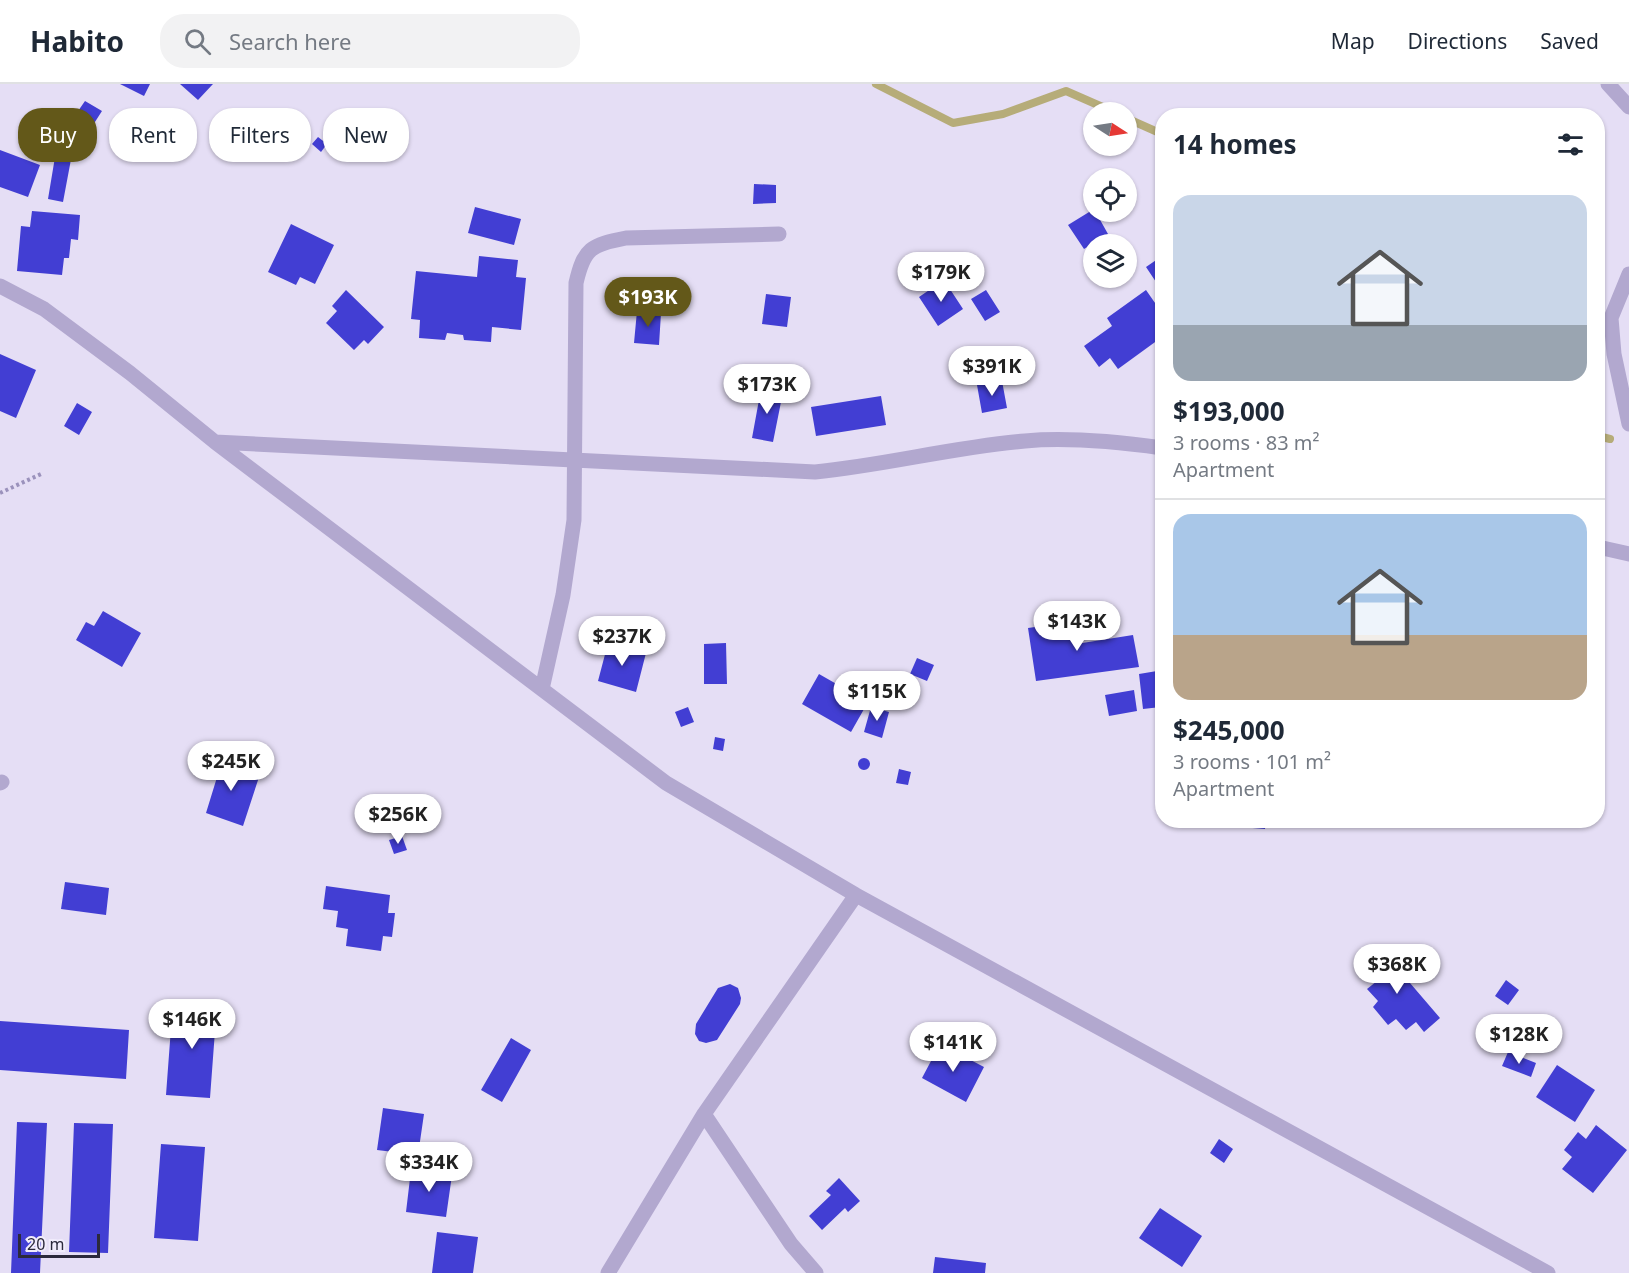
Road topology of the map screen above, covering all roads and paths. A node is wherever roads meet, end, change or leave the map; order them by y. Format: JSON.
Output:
{"nodes":[{"id":1,"x":1608,"y":84,"type":"edge"},
{"id":2,"x":1629,"y":107,"type":"edge"},
{"id":3,"x":779,"y":234,"type":"dead end"},
{"id":4,"x":1629,"y":274,"type":"edge"},
{"id":5,"x":0,"y":286,"type":"edge"},
{"id":6,"x":1629,"y":424,"type":"edge"},
{"id":7,"x":215,"y":442,"type":"junction"},
{"id":8,"x":1155,"y":447,"type":"edge"},
{"id":9,"x":577,"y":458,"type":"junction"},
{"id":10,"x":41,"y":474,"type":"dead end"},
{"id":11,"x":0,"y":493,"type":"edge"},
{"id":12,"x":1605,"y":549,"type":"edge"},
{"id":13,"x":1629,"y":554,"type":"edge"},
{"id":14,"x":542,"y":689,"type":"junction"},
{"id":15,"x":856,"y":895,"type":"junction"},
{"id":16,"x":704,"y":1113,"type":"junction"},
{"id":17,"x":608,"y":1273,"type":"edge"},
{"id":18,"x":816,"y":1273,"type":"edge"},
{"id":19,"x":1548,"y":1273,"type":"edge"}],
"edges":[{"from":1,"to":2,"type":"street"},
{"from":3,"to":9,"type":"street"},
{"from":4,"to":6,"type":"street"},
{"from":5,"to":7,"type":"street"},
{"from":7,"to":9,"type":"street"},
{"from":7,"to":14,"type":"street"},
{"from":8,"to":9,"type":"street"},
{"from":9,"to":14,"type":"street"},
{"from":10,"to":11,"type":"path"},
{"from":12,"to":13,"type":"street"},
{"from":14,"to":15,"type":"street"},
{"from":15,"to":16,"type":"street"},
{"from":15,"to":19,"type":"street"},
{"from":16,"to":17,"type":"street"},
{"from":16,"to":18,"type":"street"}]}
